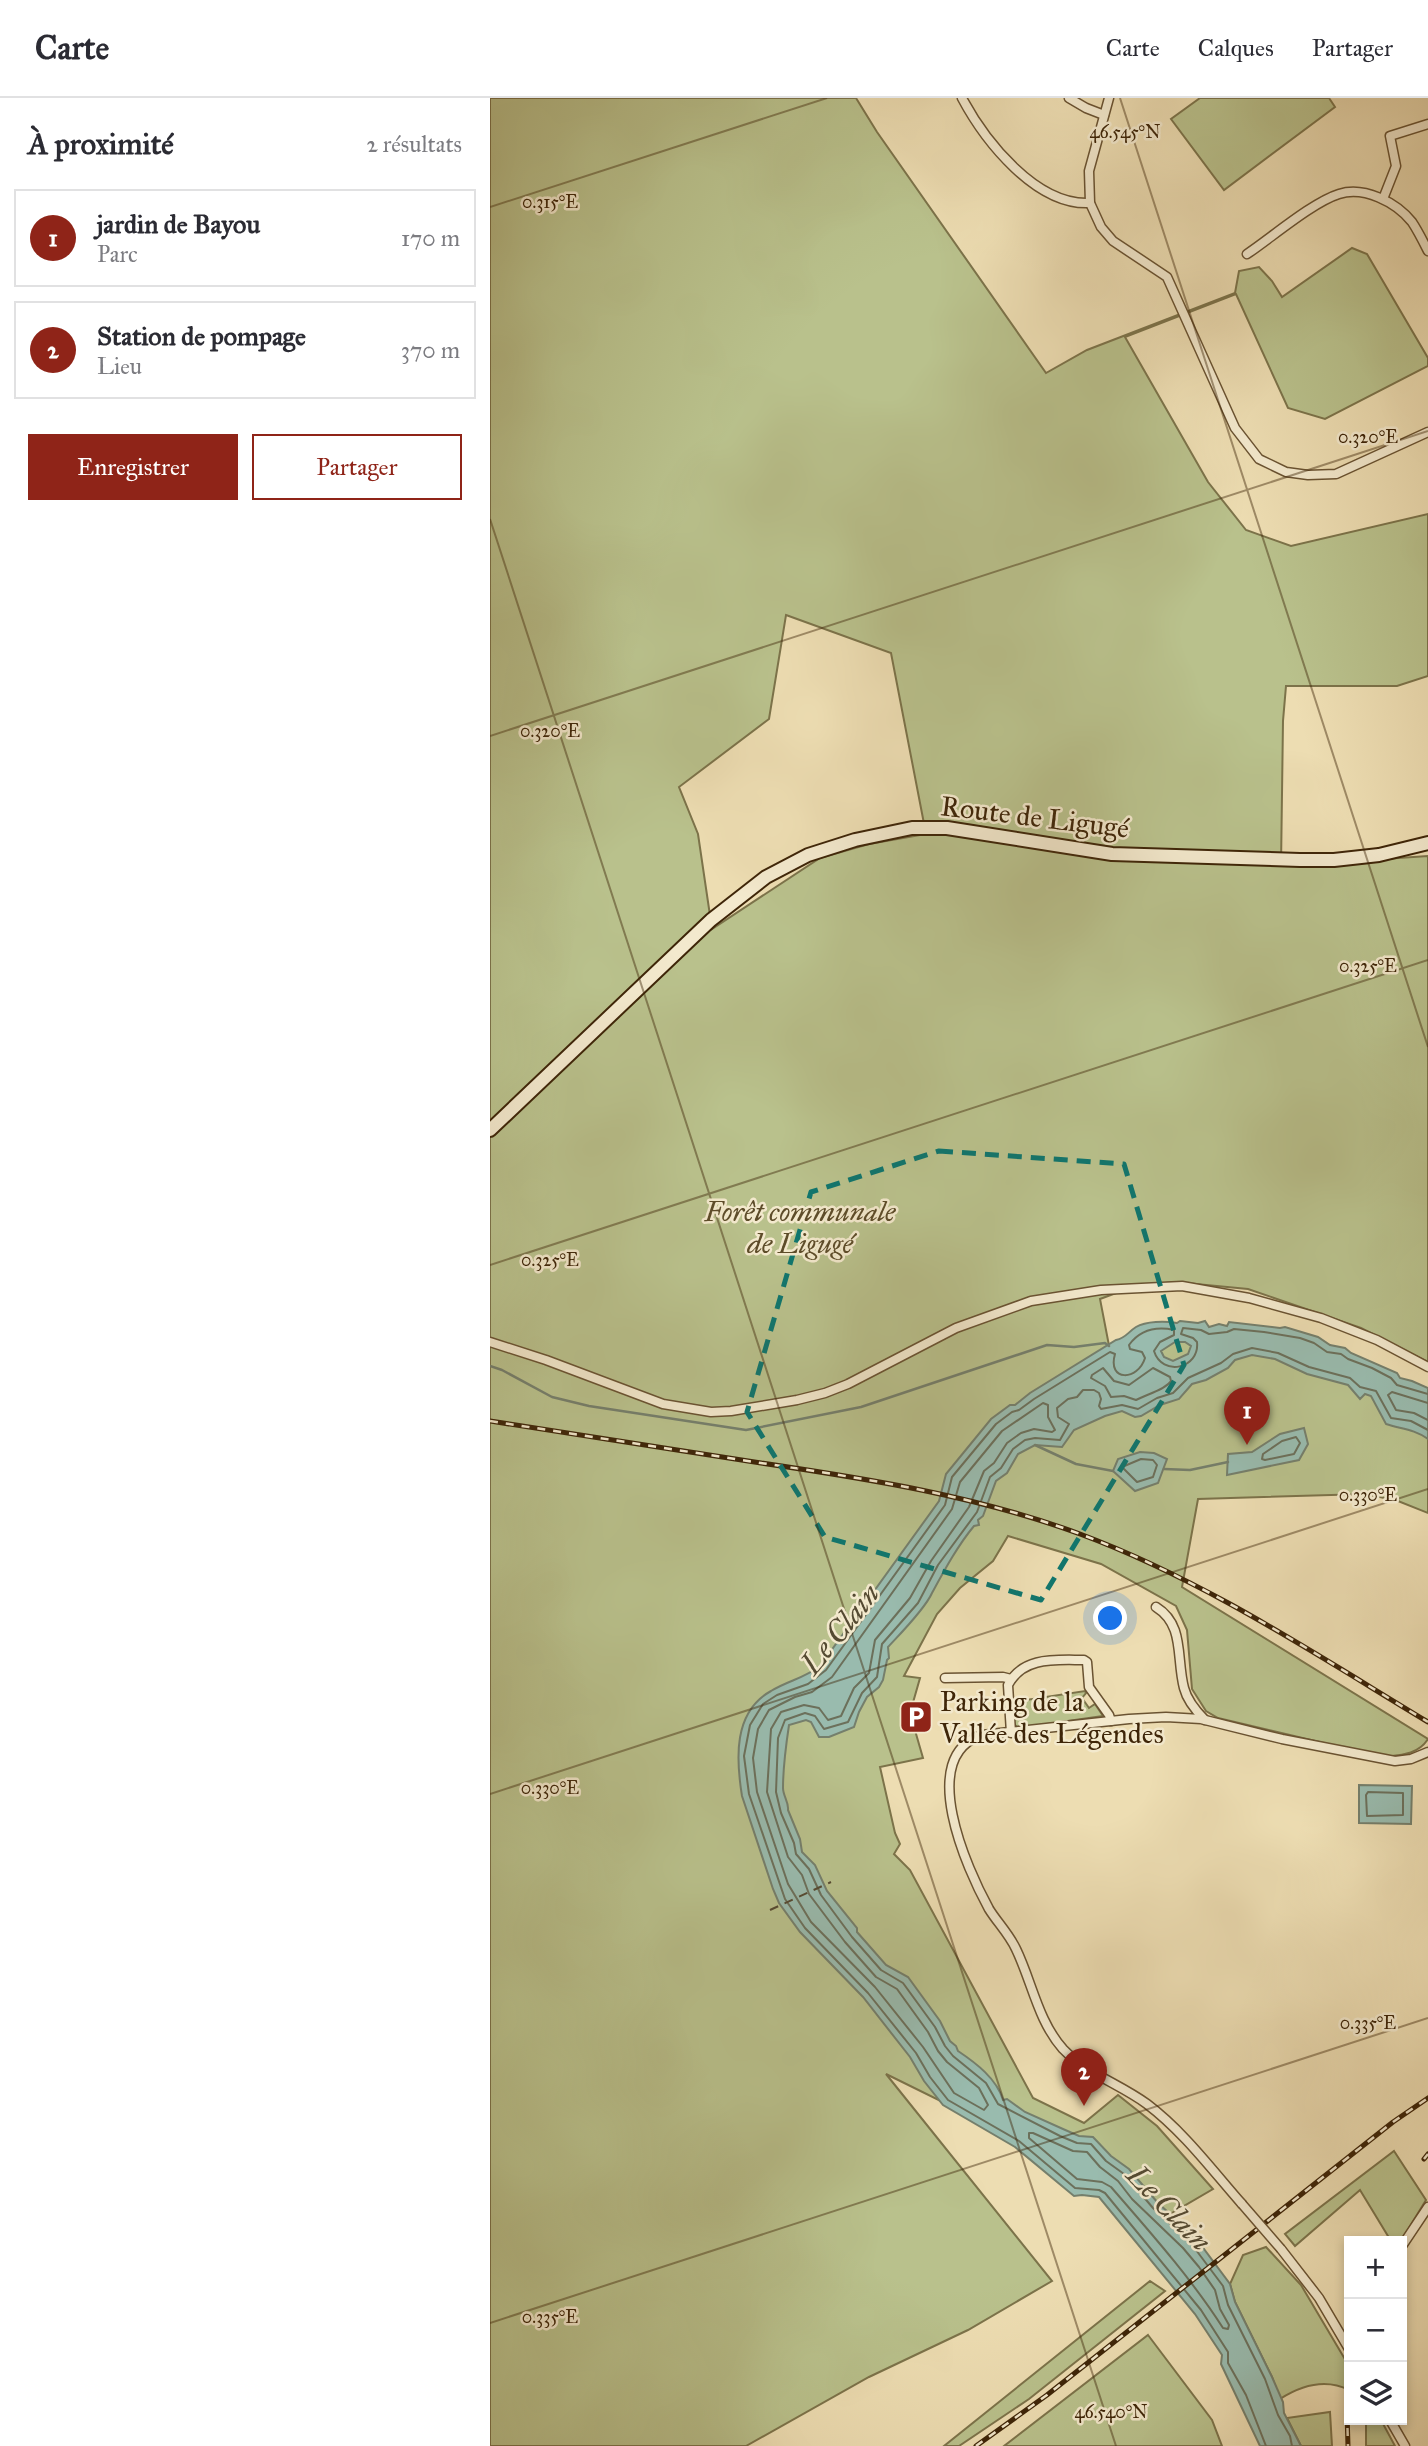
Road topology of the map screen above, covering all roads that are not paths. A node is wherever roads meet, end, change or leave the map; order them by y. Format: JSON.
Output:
{"nodes":[{"id":1,"x":962,"y":98,"type":"edge"},
{"id":2,"x":1069,"y":98,"type":"edge"},
{"id":3,"x":1109,"y":98,"type":"edge"},
{"id":4,"x":1104,"y":115,"type":"junction"},
{"id":5,"x":1428,"y":124,"type":"edge"},
{"id":6,"x":1383,"y":199,"type":"junction"},
{"id":7,"x":1090,"y":203,"type":"junction"},
{"id":8,"x":1428,"y":251,"type":"edge"},
{"id":9,"x":1247,"y":254,"type":"dead end"},
{"id":10,"x":1428,"y":432,"type":"edge"},
{"id":11,"x":1428,"y":842,"type":"edge"},
{"id":12,"x":490,"y":1130,"type":"edge"},
{"id":13,"x":490,"y":1342,"type":"edge"},
{"id":14,"x":1428,"y":1367,"type":"edge"},
{"id":15,"x":1156,"y":1607,"type":"dead end"},
{"id":16,"x":945,"y":1678,"type":"dead end"},
{"id":17,"x":1011,"y":1679,"type":"junction"},
{"id":18,"x":1205,"y":1720,"type":"junction"},
{"id":19,"x":1111,"y":1721,"type":"junction"},
{"id":20,"x":1011,"y":1733,"type":"junction"},
{"id":21,"x":1428,"y":1752,"type":"edge"},
{"id":22,"x":1428,"y":2207,"type":"edge"},
{"id":23,"x":1407,"y":2238,"type":"edge"},
{"id":24,"x":1344,"y":2340,"type":"edge"},
{"id":25,"x":1393,"y":2425,"type":"edge"},
{"id":26,"x":1405,"y":2446,"type":"edge"}],
"edges":[{"from":1,"to":7,"type":"street"},
{"from":2,"to":4,"type":"street"},
{"from":3,"to":4,"type":"street"},
{"from":4,"to":7,"type":"street"},
{"from":5,"to":6,"type":"street"},
{"from":6,"to":8,"type":"street"},
{"from":6,"to":9,"type":"street"},
{"from":7,"to":10,"type":"street"},
{"from":11,"to":12,"type":"street","name":"Route de Ligugé"},
{"from":13,"to":14,"type":"street"},
{"from":15,"to":18,"type":"street"},
{"from":16,"to":17,"type":"street"},
{"from":17,"to":19,"type":"street"},
{"from":17,"to":20,"type":"street"},
{"from":18,"to":19,"type":"street"},
{"from":18,"to":21,"type":"street"},
{"from":19,"to":20,"type":"street"},
{"from":20,"to":24,"type":"street","bridge":true},
{"from":22,"to":23,"type":"street"},
{"from":25,"to":26,"type":"street"}]}
